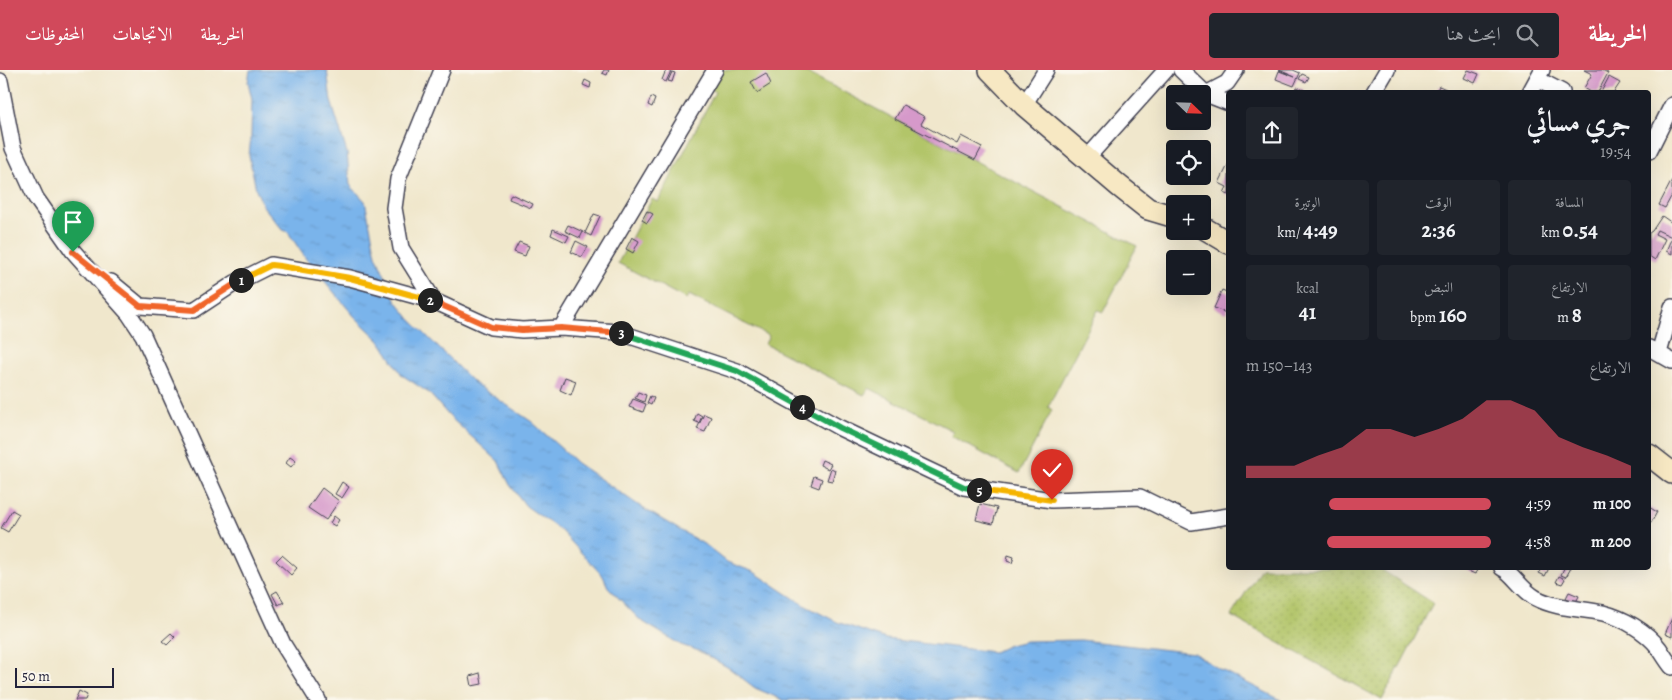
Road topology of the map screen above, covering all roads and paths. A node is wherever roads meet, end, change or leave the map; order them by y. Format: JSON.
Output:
{"nodes":[{"id":1,"x":442,"y":70,"type":"edge"},
{"id":2,"x":716,"y":70,"type":"edge"},
{"id":3,"x":990,"y":70,"type":"edge"},
{"id":4,"x":1046,"y":70,"type":"edge"},
{"id":5,"x":1166,"y":70,"type":"edge"},
{"id":6,"x":1180,"y":70,"type":"edge"},
{"id":7,"x":1236,"y":70,"type":"edge"},
{"id":8,"x":1387,"y":70,"type":"edge"},
{"id":9,"x":1539,"y":74,"type":"edge"},
{"id":10,"x":0,"y":81,"type":"edge"},
{"id":11,"x":1196,"y":85,"type":"edge"},
{"id":12,"x":1375,"y":90,"type":"edge"},
{"id":13,"x":1531,"y":90,"type":"edge"},
{"id":14,"x":1559,"y":90,"type":"edge"},
{"id":15,"x":1211,"y":91,"type":"edge"},
{"id":16,"x":1211,"y":96,"type":"edge"},
{"id":17,"x":1226,"y":102,"type":"edge"},
{"id":18,"x":1024,"y":105,"type":"junction"},
{"id":19,"x":1672,"y":105,"type":"edge"},
{"id":20,"x":1651,"y":142,"type":"edge"},
{"id":21,"x":1086,"y":159,"type":"junction"},
{"id":22,"x":1166,"y":214,"type":"edge"},
{"id":23,"x":1211,"y":233,"type":"edge"},
{"id":24,"x":1226,"y":241,"type":"edge"},
{"id":25,"x":73,"y":252,"type":"junction"},
{"id":26,"x":434,"y":301,"type":"junction"},
{"id":27,"x":1672,"y":307,"type":"edge"},
{"id":28,"x":561,"y":328,"type":"junction"},
{"id":29,"x":1660,"y":354,"type":"edge"},
{"id":30,"x":1651,"y":457,"type":"edge"},
{"id":31,"x":1672,"y":473,"type":"edge"},
{"id":32,"x":1226,"y":516,"type":"edge"},
{"id":33,"x":1507,"y":570,"type":"edge"},
{"id":34,"x":1672,"y":667,"type":"edge"},
{"id":35,"x":318,"y":700,"type":"edge"}],
"edges":[{"from":1,"to":26,"type":"street"},
{"from":2,"to":28,"type":"street"},
{"from":3,"to":18,"type":"street"},
{"from":4,"to":18,"type":"street"},
{"from":5,"to":21,"type":"street"},
{"from":6,"to":11,"type":"street"},
{"from":7,"to":15,"type":"street"},
{"from":8,"to":12,"type":"street"},
{"from":9,"to":13,"type":"street"},
{"from":9,"to":14,"type":"street"},
{"from":10,"to":25,"type":"street"},
{"from":16,"to":17,"type":"street"},
{"from":18,"to":21,"type":"street"},
{"from":19,"to":20,"type":"street"},
{"from":21,"to":22,"type":"street"},
{"from":23,"to":24,"type":"street"},
{"from":25,"to":26,"type":"street"},
{"from":25,"to":35,"type":"street"},
{"from":26,"to":28,"type":"street"},
{"from":27,"to":29,"type":"street"},
{"from":28,"to":32,"type":"street"},
{"from":30,"to":31,"type":"street"},
{"from":33,"to":34,"type":"street"}]}
